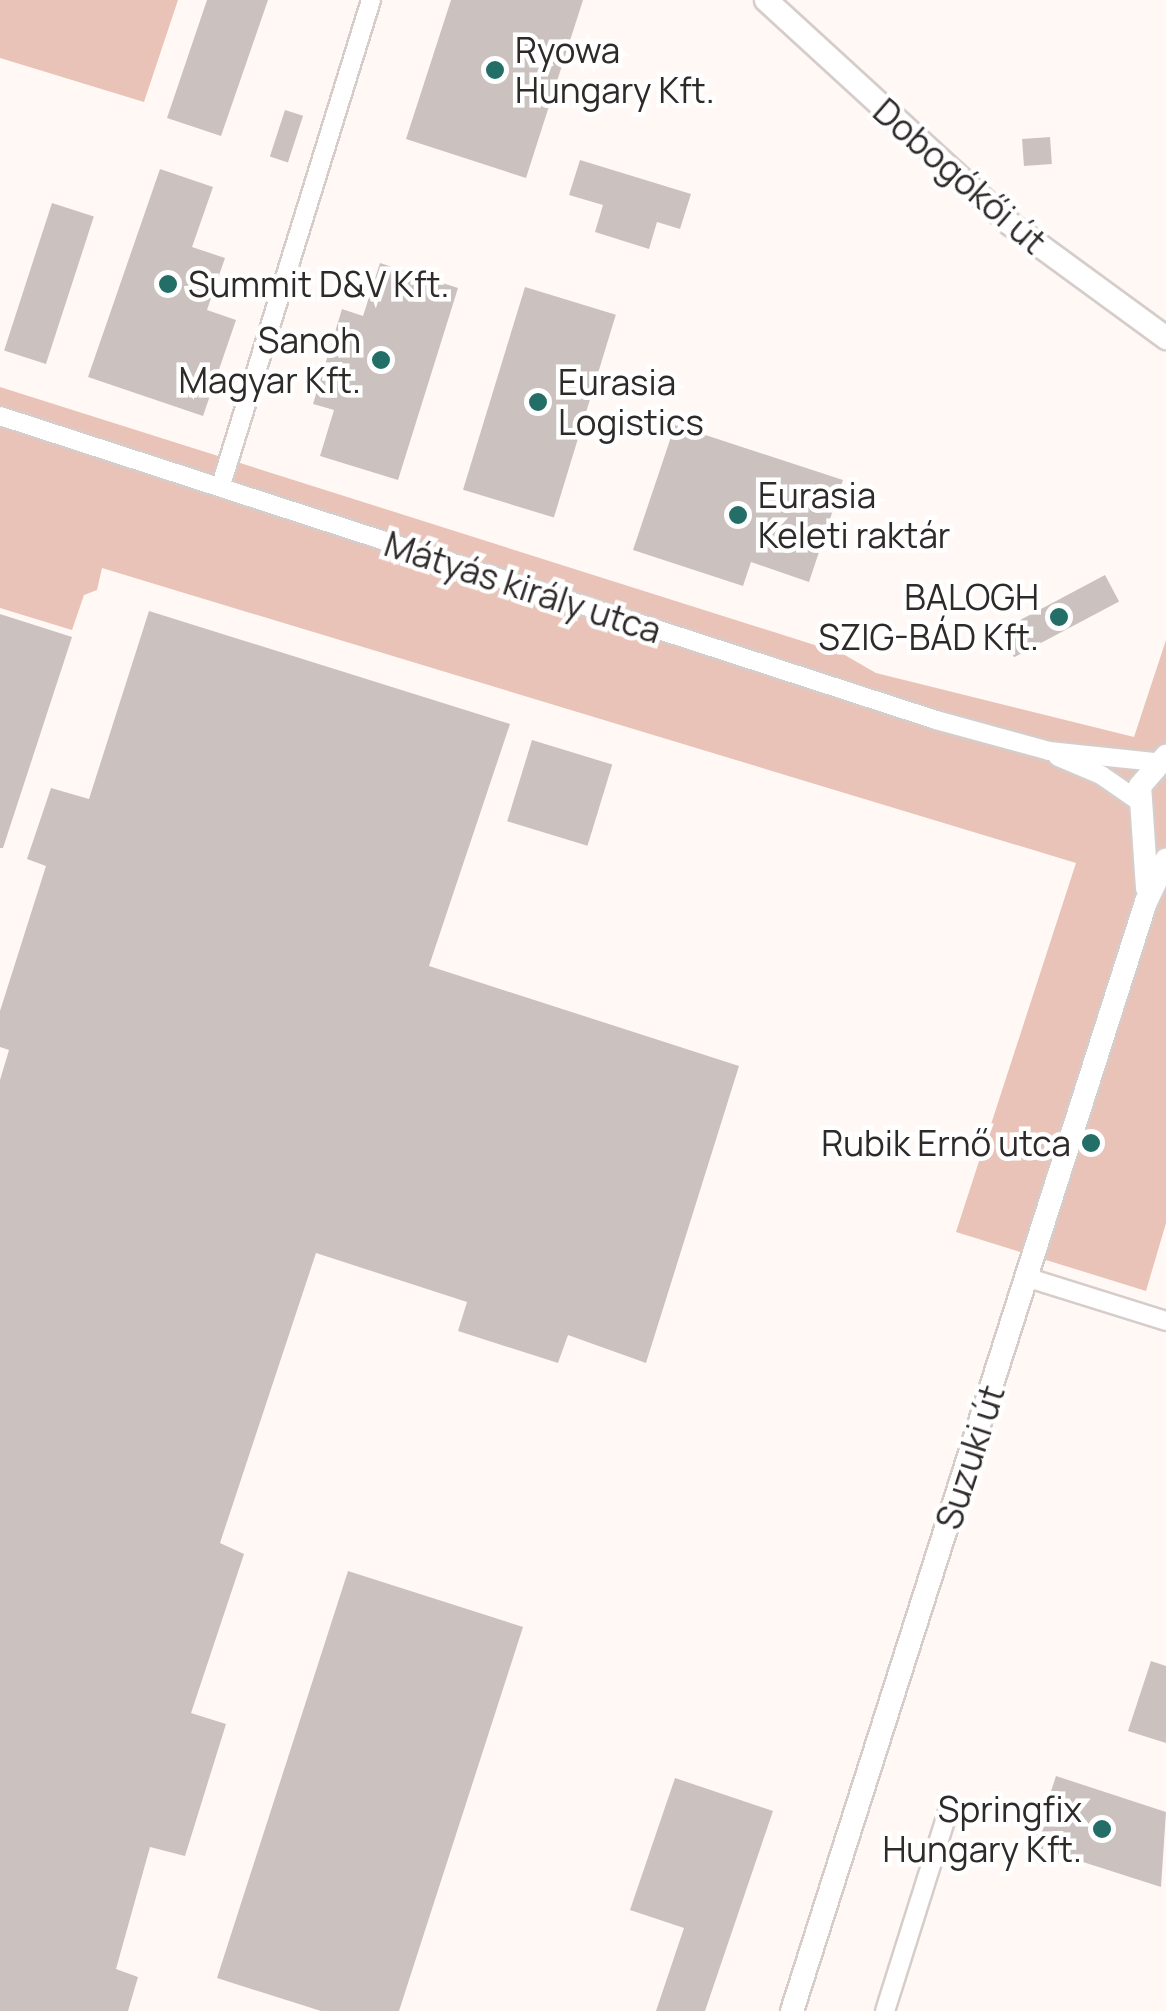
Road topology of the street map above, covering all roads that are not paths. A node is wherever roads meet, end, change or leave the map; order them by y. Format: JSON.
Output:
{"nodes":[{"id":1,"x":371,"y":0,"type":"edge"},
{"id":2,"x":766,"y":0,"type":"edge"},
{"id":3,"x":1166,"y":338,"type":"edge"},
{"id":4,"x":0,"y":416,"type":"edge"},
{"id":5,"x":221,"y":486,"type":"junction"},
{"id":6,"x":1049,"y":751,"type":"junction"},
{"id":7,"x":1163,"y":758,"type":"edge"},
{"id":8,"x":1142,"y":807,"type":"junction"},
{"id":9,"x":1166,"y":831,"type":"edge"},
{"id":10,"x":1166,"y":860,"type":"edge"},
{"id":11,"x":1146,"y":902,"type":"junction"},
{"id":12,"x":1029,"y":1278,"type":"junction"},
{"id":13,"x":1166,"y":1320,"type":"edge"},
{"id":14,"x":950,"y":1805,"type":"dead end"},
{"id":15,"x":792,"y":2011,"type":"edge"},
{"id":16,"x":884,"y":2011,"type":"edge"}],
"edges":[{"from":1,"to":5,"type":"street"},
{"from":2,"to":3,"type":"main road","name":"Dobogókői út"},
{"from":4,"to":5,"type":"street","name":"Mátyás király utca"},
{"from":5,"to":6,"type":"street","name":"Mátyás király utca"},
{"from":6,"to":7,"type":"street","name":"Mátyás király utca"},
{"from":6,"to":8,"type":"street","name":"Mátyás király utca"},
{"from":7,"to":8,"type":"main road"},
{"from":8,"to":9,"type":"main road"},
{"from":8,"to":11,"type":"main road"},
{"from":10,"to":11,"type":"main road"},
{"from":11,"to":12,"type":"main road","name":"Suzuki út"},
{"from":12,"to":13,"type":"street"},
{"from":12,"to":15,"type":"main road","name":"Suzuki út"},
{"from":14,"to":16,"type":"street"}]}
